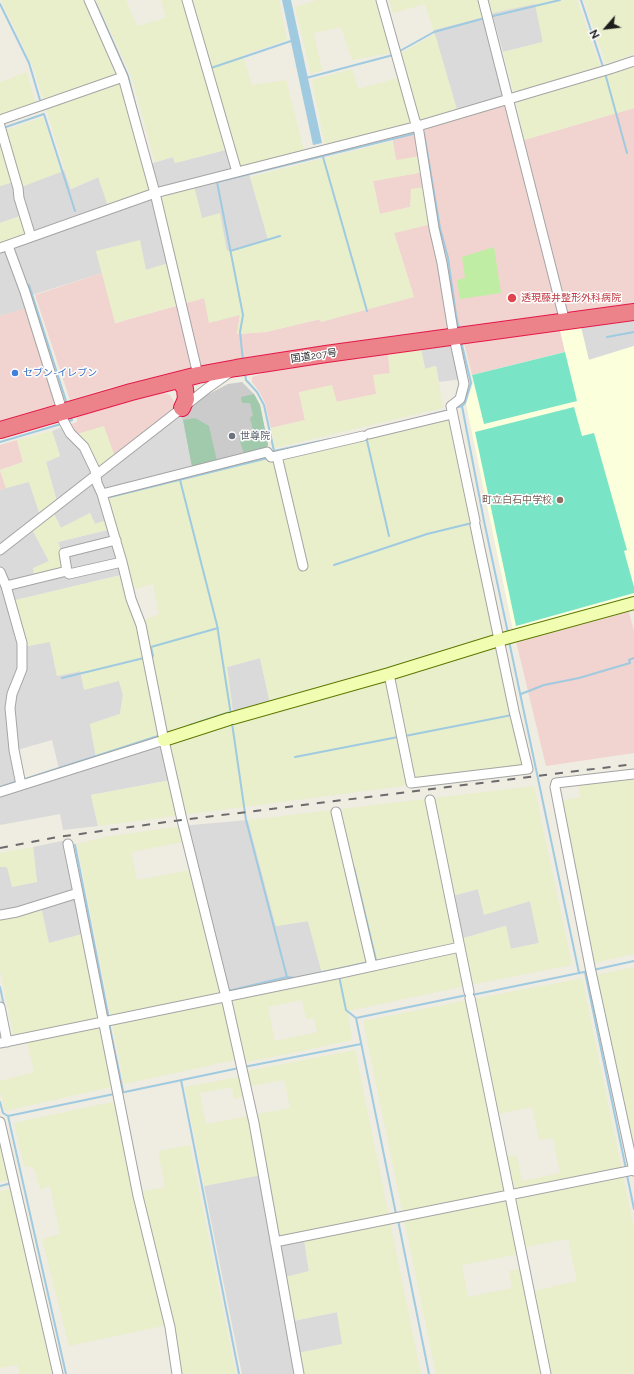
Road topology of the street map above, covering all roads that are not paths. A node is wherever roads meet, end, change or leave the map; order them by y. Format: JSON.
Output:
{"nodes":[{"id":1,"x":89,"y":0,"type":"edge"},
{"id":2,"x":187,"y":0,"type":"edge"},
{"id":3,"x":381,"y":0,"type":"edge"},
{"id":4,"x":484,"y":0,"type":"edge"},
{"id":5,"x":634,"y":61,"type":"edge"},
{"id":6,"x":123,"y":77,"type":"junction"},
{"id":7,"x":508,"y":99,"type":"junction"},
{"id":8,"x":0,"y":120,"type":"edge"},
{"id":9,"x":1,"y":128,"type":"edge"},
{"id":10,"x":419,"y":130,"type":"junction"},
{"id":11,"x":237,"y":172,"type":"junction"},
{"id":12,"x":155,"y":193,"type":"junction"},
{"id":13,"x":31,"y":237,"type":"junction"},
{"id":14,"x":4,"y":247,"type":"edge"},
{"id":15,"x":634,"y":312,"type":"edge"},
{"id":16,"x":565,"y":322,"type":"junction"},
{"id":17,"x":458,"y":337,"type":"junction"},
{"id":18,"x":241,"y":367,"type":"junction"},
{"id":19,"x":198,"y":375,"type":"junction"},
{"id":20,"x":179,"y":380,"type":"junction"},
{"id":21,"x":182,"y":408,"type":"junction"},
{"id":22,"x":452,"y":410,"type":"junction"},
{"id":23,"x":65,"y":416,"type":"junction"},
{"id":24,"x":0,"y":430,"type":"edge"},
{"id":25,"x":277,"y":456,"type":"junction"},
{"id":26,"x":95,"y":476,"type":"junction"},
{"id":27,"x":102,"y":494,"type":"junction"},
{"id":28,"x":116,"y":540,"type":"junction"},
{"id":29,"x":0,"y":550,"type":"edge"},
{"id":30,"x":122,"y":562,"type":"junction"},
{"id":31,"x":303,"y":566,"type":"dead end"},
{"id":32,"x":68,"y":571,"type":"junction"},
{"id":33,"x":0,"y":572,"type":"edge"},
{"id":34,"x":6,"y":586,"type":"junction"},
{"id":35,"x":634,"y":603,"type":"edge"},
{"id":36,"x":505,"y":638,"type":"junction"},
{"id":37,"x":389,"y":674,"type":"junction"},
{"id":38,"x":163,"y":736,"type":"junction"},
{"id":39,"x":634,"y":774,"type":"edge"},
{"id":40,"x":20,"y":782,"type":"junction"},
{"id":41,"x":0,"y":792,"type":"edge"},
{"id":42,"x":430,"y":800,"type":"dead end"},
{"id":43,"x":336,"y":812,"type":"dead end"},
{"id":44,"x":68,"y":844,"type":"dead end"},
{"id":45,"x":78,"y":893,"type":"junction"},
{"id":46,"x":0,"y":914,"type":"edge"},
{"id":47,"x":460,"y":947,"type":"junction"},
{"id":48,"x":371,"y":963,"type":"junction"},
{"id":49,"x":226,"y":996,"type":"junction"},
{"id":50,"x":0,"y":1007,"type":"edge"},
{"id":51,"x":107,"y":1021,"type":"junction"},
{"id":52,"x":5,"y":1040,"type":"edge"},
{"id":53,"x":0,"y":1122,"type":"edge"},
{"id":54,"x":631,"y":1171,"type":"edge"},
{"id":55,"x":511,"y":1195,"type":"junction"},
{"id":56,"x":275,"y":1242,"type":"junction"},
{"id":57,"x":58,"y":1374,"type":"edge"},
{"id":58,"x":177,"y":1374,"type":"edge"},
{"id":59,"x":299,"y":1374,"type":"edge"},
{"id":60,"x":546,"y":1374,"type":"edge"}],
"edges":[{"from":1,"to":6,"type":"street"},
{"from":2,"to":11,"type":"street"},
{"from":3,"to":10,"type":"street"},
{"from":4,"to":7,"type":"street"},
{"from":5,"to":7,"type":"street"},
{"from":6,"to":8,"type":"street"},
{"from":6,"to":12,"type":"street"},
{"from":7,"to":10,"type":"street"},
{"from":7,"to":16,"type":"street"},
{"from":9,"to":13,"type":"street"},
{"from":10,"to":11,"type":"street"},
{"from":10,"to":17,"type":"street"},
{"from":11,"to":12,"type":"street"},
{"from":12,"to":13,"type":"street"},
{"from":12,"to":19,"type":"street"},
{"from":13,"to":14,"type":"street"},
{"from":14,"to":23,"type":"street"},
{"from":15,"to":16,"type":"highway","name":"国道207号"},
{"from":16,"to":17,"type":"highway","name":"国道207号"},
{"from":17,"to":18,"type":"highway","name":"国道207号"},
{"from":17,"to":22,"type":"street"},
{"from":18,"to":19,"type":"highway","name":"国道207号"},
{"from":18,"to":21,"type":"street"},
{"from":19,"to":20,"type":"highway","name":"国道207号"},
{"from":20,"to":21,"type":"highway"},
{"from":20,"to":23,"type":"highway","name":"国道207号"},
{"from":21,"to":26,"type":"street"},
{"from":22,"to":25,"type":"street"},
{"from":22,"to":36,"type":"street"},
{"from":23,"to":24,"type":"highway","name":"国道207号"},
{"from":23,"to":26,"type":"street"},
{"from":25,"to":27,"type":"street"},
{"from":25,"to":31,"type":"street"},
{"from":26,"to":27,"type":"street"},
{"from":26,"to":29,"type":"street"},
{"from":27,"to":28,"type":"street"},
{"from":28,"to":30,"type":"street"},
{"from":28,"to":32,"type":"street"},
{"from":30,"to":32,"type":"street"},
{"from":30,"to":38,"type":"street"},
{"from":32,"to":34,"type":"street"},
{"from":33,"to":34,"type":"street"},
{"from":34,"to":40,"type":"street"},
{"from":35,"to":36,"type":"street"},
{"from":36,"to":37,"type":"street"},
{"from":36,"to":37,"type":"street"},
{"from":37,"to":38,"type":"street"},
{"from":38,"to":40,"type":"street"},
{"from":38,"to":49,"type":"street"},
{"from":39,"to":54,"type":"street"},
{"from":40,"to":41,"type":"street"},
{"from":42,"to":47,"type":"street"},
{"from":43,"to":48,"type":"street"},
{"from":44,"to":45,"type":"street"},
{"from":45,"to":46,"type":"street"},
{"from":45,"to":51,"type":"street"},
{"from":47,"to":48,"type":"street"},
{"from":47,"to":55,"type":"street"},
{"from":48,"to":49,"type":"street"},
{"from":49,"to":51,"type":"street"},
{"from":49,"to":56,"type":"street"},
{"from":50,"to":52,"type":"street"},
{"from":51,"to":52,"type":"street"},
{"from":51,"to":58,"type":"street"},
{"from":53,"to":57,"type":"street"},
{"from":54,"to":55,"type":"street"},
{"from":55,"to":56,"type":"street"},
{"from":55,"to":60,"type":"street"},
{"from":56,"to":59,"type":"street"}]}
